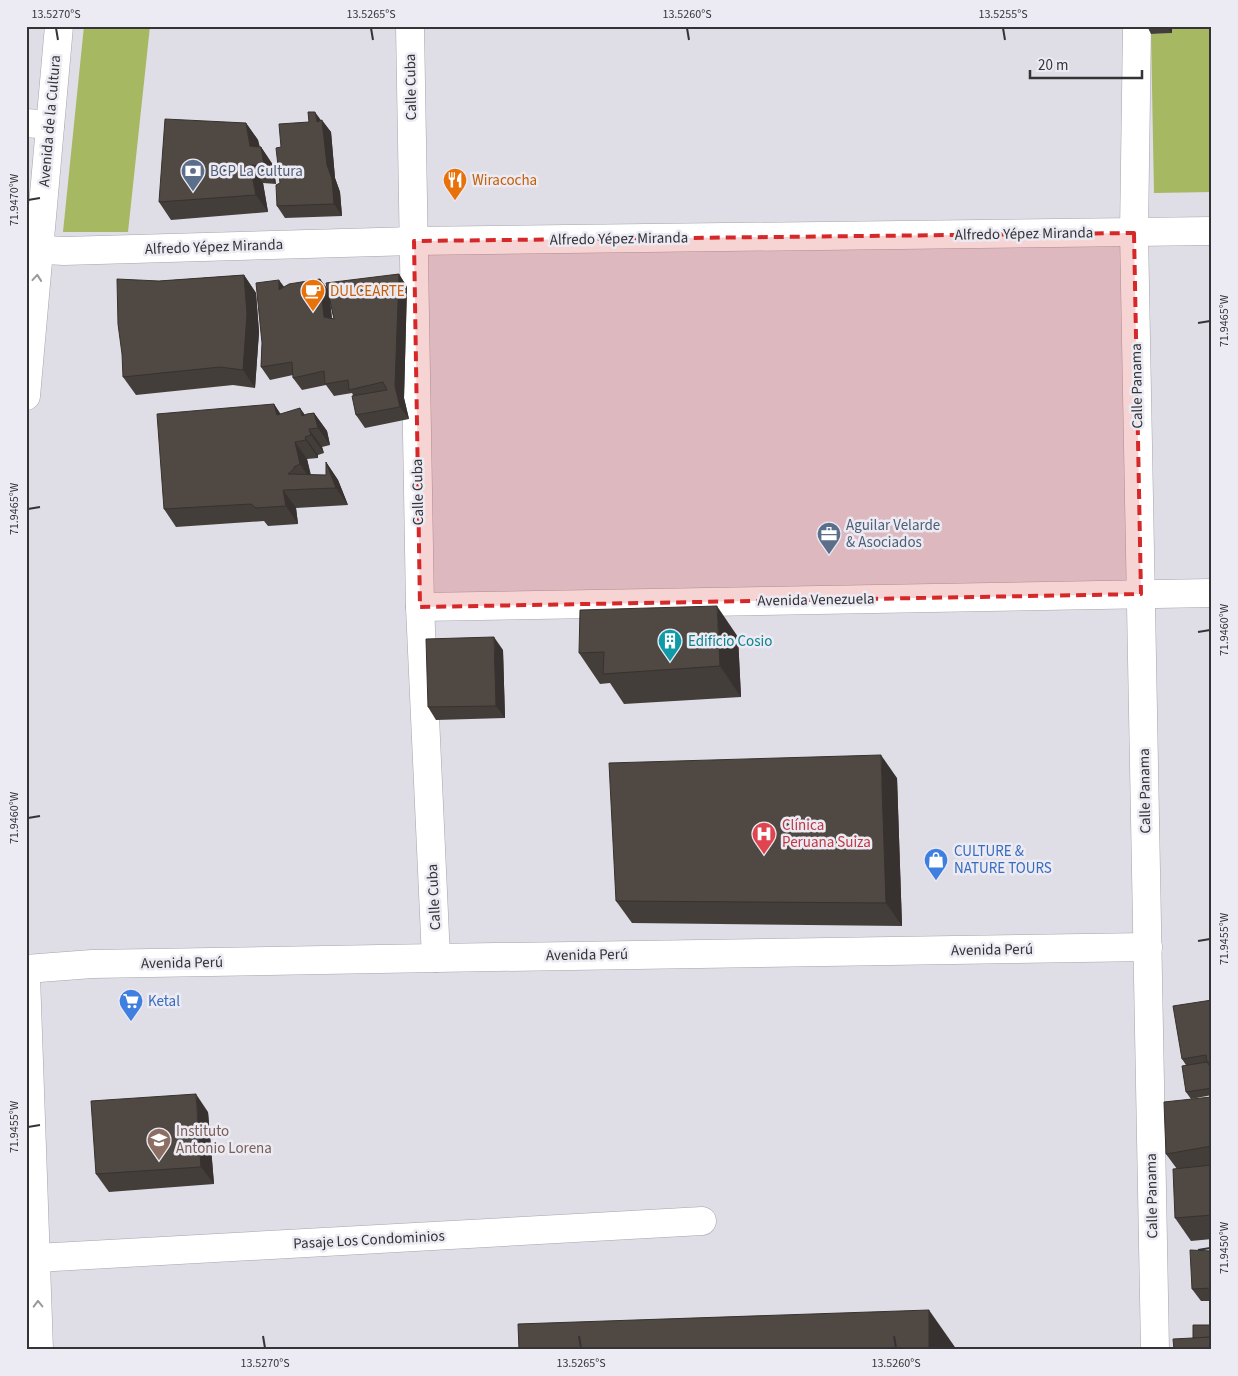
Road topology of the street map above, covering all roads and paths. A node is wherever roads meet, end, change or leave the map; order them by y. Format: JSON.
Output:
{"nodes":[{"id":1,"x":59,"y":26,"type":"edge"},
{"id":2,"x":410,"y":26,"type":"edge"},
{"id":3,"x":1137,"y":26,"type":"edge"},
{"id":4,"x":38,"y":124,"type":"edge"},
{"id":5,"x":1212,"y":231,"type":"edge"},
{"id":6,"x":1134,"y":233,"type":"junction"},
{"id":7,"x":414,"y":241,"type":"junction"},
{"id":8,"x":33,"y":249,"type":"edge"},
{"id":9,"x":26,"y":396,"type":"edge"},
{"id":10,"x":1212,"y":593,"type":"edge"},
{"id":11,"x":1141,"y":594,"type":"junction"},
{"id":12,"x":420,"y":607,"type":"junction"},
{"id":13,"x":1148,"y":947,"type":"junction"},
{"id":14,"x":436,"y":958,"type":"junction"},
{"id":15,"x":26,"y":969,"type":"edge"},
{"id":16,"x":26,"y":976,"type":"edge"},
{"id":17,"x":702,"y":1221,"type":"dead end"},
{"id":18,"x":36,"y":1258,"type":"junction"},
{"id":19,"x":39,"y":1350,"type":"edge"},
{"id":20,"x":1155,"y":1350,"type":"edge"}],
"edges":[{"from":1,"to":4,"type":"main road","name":"Avenida de la Cultura"},
{"from":2,"to":7,"type":"main road","name":"Calle Cuba"},
{"from":3,"to":6,"type":"main road","name":"Calle Panama"},
{"from":4,"to":8,"type":"main road","name":"Avenida de la Cultura"},
{"from":5,"to":6,"type":"main road","name":"Alfredo Yépez Miranda"},
{"from":6,"to":7,"type":"main road","name":"Alfredo Yépez Miranda"},
{"from":6,"to":11,"type":"main road","name":"Calle Panama"},
{"from":7,"to":8,"type":"main road","name":"Alfredo Yépez Miranda"},
{"from":7,"to":12,"type":"main road","name":"Calle Cuba"},
{"from":9,"to":8,"type":"main road","name":"Avenida de la Cultura","one_way":true},
{"from":10,"to":11,"type":"main road","name":"Avenida Venezuela"},
{"from":11,"to":12,"type":"main road","name":"Avenida Venezuela"},
{"from":11,"to":13,"type":"main road","name":"Calle Panama"},
{"from":12,"to":14,"type":"main road","name":"Calle Cuba"},
{"from":13,"to":14,"type":"main road","name":"Avenida Perú"},
{"from":13,"to":20,"type":"main road","name":"Calle Panama"},
{"from":14,"to":15,"type":"main road","name":"Avenida Perú"},
{"from":16,"to":18,"type":"main road"},
{"from":17,"to":18,"type":"main road","name":"Pasaje Los Condominios"},
{"from":19,"to":18,"type":"main road","one_way":true}]}
